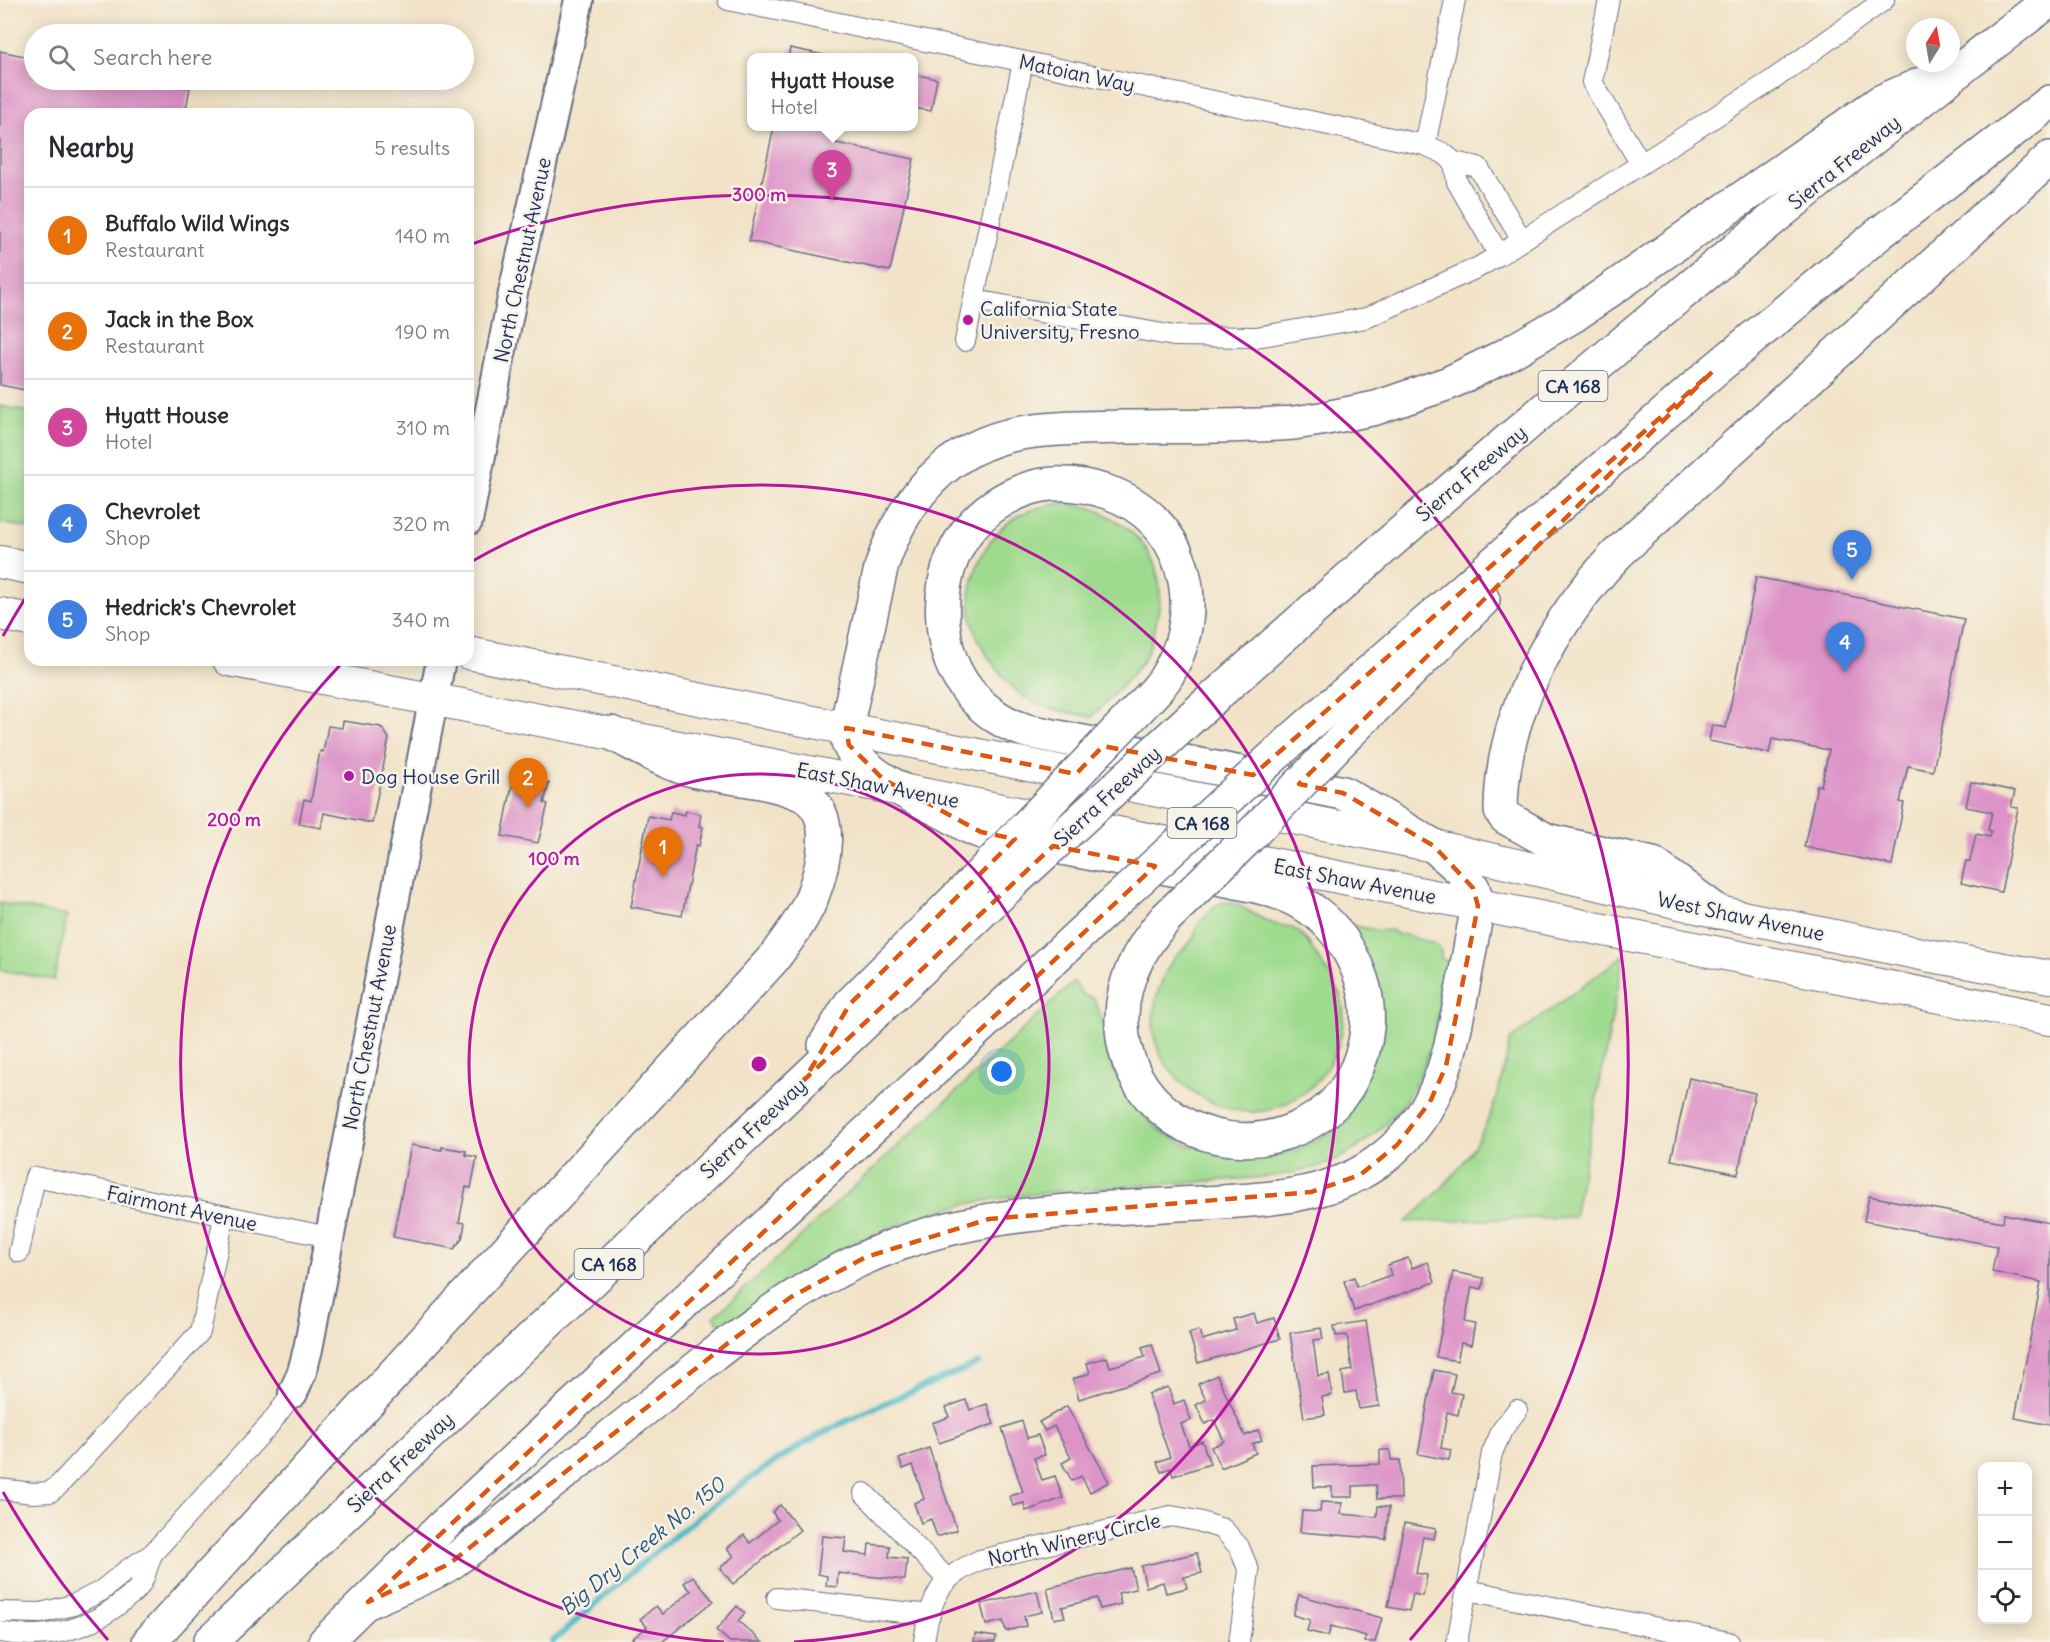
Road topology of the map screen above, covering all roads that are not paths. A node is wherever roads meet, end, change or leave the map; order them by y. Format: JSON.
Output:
{"nodes":[{"id":1,"x":579,"y":0,"type":"edge"},
{"id":2,"x":728,"y":0,"type":"edge"},
{"id":3,"x":1455,"y":0,"type":"edge"},
{"id":4,"x":1609,"y":0,"type":"edge"},
{"id":5,"x":1884,"y":0,"type":"edge"},
{"id":6,"x":2050,"y":0,"type":"edge"},
{"id":7,"x":1023,"y":62,"type":"junction"},
{"id":8,"x":1963,"y":66,"type":"junction"},
{"id":9,"x":2050,"y":102,"type":"edge"},
{"id":10,"x":1425,"y":145,"type":"junction"},
{"id":11,"x":2050,"y":158,"type":"edge"},
{"id":12,"x":1454,"y":162,"type":"junction"},
{"id":13,"x":1641,"y":164,"type":"junction"},
{"id":14,"x":1522,"y":240,"type":"junction"},
{"id":15,"x":1499,"y":255,"type":"junction"},
{"id":16,"x":974,"y":300,"type":"junction"},
{"id":17,"x":965,"y":340,"type":"dead end"},
{"id":18,"x":1712,"y":372,"type":"junction"},
{"id":19,"x":474,"y":491,"type":"edge"},
{"id":20,"x":0,"y":562,"type":"edge"},
{"id":21,"x":24,"y":567,"type":"edge"},
{"id":22,"x":0,"y":614,"type":"edge"},
{"id":23,"x":24,"y":619,"type":"edge"},
{"id":24,"x":474,"y":654,"type":"edge"},
{"id":25,"x":260,"y":666,"type":"edge"},
{"id":26,"x":440,"y":666,"type":"edge"},
{"id":27,"x":433,"y":700,"type":"junction"},
{"id":28,"x":846,"y":728,"type":"junction"},
{"id":29,"x":611,"y":733,"type":"junction"},
{"id":30,"x":902,"y":790,"type":"junction"},
{"id":31,"x":1434,"y":846,"type":"junction"},
{"id":32,"x":1478,"y":906,"type":"junction"},
{"id":33,"x":1718,"y":912,"type":"junction"},
{"id":34,"x":1526,"y":916,"type":"joint"},
{"id":35,"x":2050,"y":977,"type":"edge"},
{"id":36,"x":2050,"y":1019,"type":"edge"},
{"id":37,"x":804,"y":1080,"type":"junction"},
{"id":38,"x":224,"y":1217,"type":"junction"},
{"id":39,"x":329,"y":1237,"type":"junction"},
{"id":40,"x":20,"y":1252,"type":"dead end"},
{"id":41,"x":292,"y":1393,"type":"joint"},
{"id":42,"x":1517,"y":1410,"type":"dead end"},
{"id":43,"x":0,"y":1489,"type":"edge"},
{"id":44,"x":864,"y":1493,"type":"dead end"},
{"id":45,"x":152,"y":1554,"type":"junction"},
{"id":46,"x":948,"y":1580,"type":"junction"},
{"id":47,"x":1467,"y":1590,"type":"junction"},
{"id":48,"x":777,"y":1598,"type":"dead end"},
{"id":49,"x":368,"y":1602,"type":"junction"},
{"id":50,"x":0,"y":1611,"type":"edge"},
{"id":51,"x":930,"y":1615,"type":"junction"},
{"id":52,"x":6,"y":1636,"type":"edge"},
{"id":53,"x":149,"y":1642,"type":"edge"},
{"id":54,"x":210,"y":1642,"type":"edge"},
{"id":55,"x":325,"y":1642,"type":"edge"},
{"id":56,"x":924,"y":1642,"type":"edge"},
{"id":57,"x":1239,"y":1642,"type":"edge"},
{"id":58,"x":1457,"y":1642,"type":"edge"},
{"id":59,"x":1729,"y":1642,"type":"edge"}],
"edges":[{"from":1,"to":19,"type":"street","name":"North Chestnut Avenue"},
{"from":2,"to":7,"type":"street","name":"Matoian Way"},
{"from":3,"to":10,"type":"street"},
{"from":4,"to":13,"type":"street"},
{"from":5,"to":13,"type":"street"},
{"from":6,"to":8,"type":"highway","name":"Sierra Freeway","number":"CA 168"},
{"from":7,"to":10,"type":"street","name":"Matoian Way"},
{"from":7,"to":16,"type":"street"},
{"from":8,"to":28,"type":"highway"},
{"from":8,"to":37,"type":"highway","name":"Sierra Freeway","number":"CA 168","bridge":true},
{"from":9,"to":18,"type":"highway","number":"CA 168"},
{"from":10,"to":12,"type":"street","name":"Matoian Way"},
{"from":11,"to":33,"type":"highway"},
{"from":12,"to":14,"type":"street","name":"Matoian Way"},
{"from":12,"to":15,"type":"street"},
{"from":13,"to":14,"type":"street"},
{"from":14,"to":15,"type":"street"},
{"from":15,"to":16,"type":"street"},
{"from":16,"to":17,"type":"street"},
{"from":18,"to":30,"type":"highway","bridge":true},
{"from":18,"to":49,"type":"highway","number":"CA 168","bridge":true},
{"from":20,"to":21,"type":"main road"},
{"from":22,"to":23,"type":"main road"},
{"from":24,"to":28,"type":"main road"},
{"from":25,"to":27,"type":"main road","name":"East Shaw Avenue"},
{"from":26,"to":27,"type":"street","name":"North Chestnut Avenue"},
{"from":27,"to":29,"type":"main road","name":"East Shaw Avenue"},
{"from":27,"to":39,"type":"street","name":"North Chestnut Avenue"},
{"from":28,"to":30,"type":"highway"},
{"from":28,"to":31,"type":"main road"},
{"from":29,"to":30,"type":"main road","name":"East Shaw Avenue"},
{"from":29,"to":53,"type":"highway"},
{"from":30,"to":32,"type":"main road","name":"East Shaw Avenue"},
{"from":31,"to":32,"type":"highway"},
{"from":31,"to":33,"type":"main road","name":"West Shaw Avenue"},
{"from":31,"to":37,"type":"highway","bridge":true},
{"from":32,"to":34,"type":"main road","name":"East Shaw Avenue"},
{"from":32,"to":49,"type":"highway"},
{"from":33,"to":35,"type":"main road","name":"West Shaw Avenue"},
{"from":34,"to":36,"type":"main road","name":"West Shaw Avenue"},
{"from":37,"to":54,"type":"highway","name":"Sierra Freeway","number":"CA 168"},
{"from":38,"to":39,"type":"street","name":"Fairmont Avenue"},
{"from":38,"to":40,"type":"street","name":"Fairmont Avenue"},
{"from":38,"to":43,"type":"street"},
{"from":39,"to":41,"type":"street","name":"North Chestnut Avenue"},
{"from":41,"to":45,"type":"street"},
{"from":42,"to":47,"type":"street"},
{"from":44,"to":46,"type":"street"},
{"from":45,"to":50,"type":"street"},
{"from":45,"to":52,"type":"street"},
{"from":46,"to":51,"type":"street","name":"North Winery Circle"},
{"from":46,"to":57,"type":"street","name":"North Winery Circle"},
{"from":47,"to":58,"type":"street"},
{"from":47,"to":59,"type":"street"},
{"from":48,"to":51,"type":"street"},
{"from":49,"to":55,"type":"highway","number":"CA 168"},
{"from":51,"to":56,"type":"street","name":"North Winery Circle"}]}
